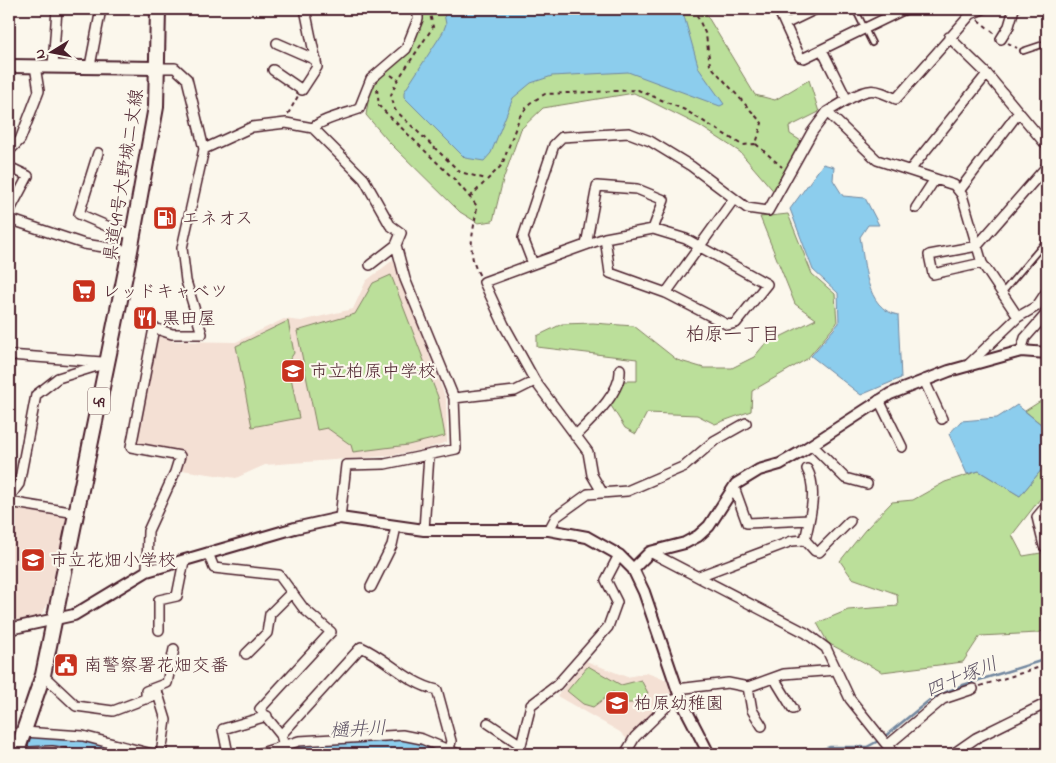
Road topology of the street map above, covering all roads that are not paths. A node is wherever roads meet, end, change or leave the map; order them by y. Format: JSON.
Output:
{"nodes":[{"id":1,"x":57,"y":9,"type":"edge"},
{"id":2,"x":101,"y":9,"type":"edge"},
{"id":3,"x":158,"y":9,"type":"edge"},
{"id":4,"x":306,"y":9,"type":"edge"},
{"id":5,"x":418,"y":9,"type":"edge"},
{"id":6,"x":778,"y":9,"type":"edge"},
{"id":7,"x":816,"y":9,"type":"edge"},
{"id":8,"x":855,"y":9,"type":"edge"},
{"id":9,"x":905,"y":9,"type":"edge"},
{"id":10,"x":983,"y":9,"type":"edge"},
{"id":11,"x":1014,"y":9,"type":"edge"},
{"id":12,"x":785,"y":24,"type":"junction"},
{"id":13,"x":866,"y":28,"type":"junction"},
{"id":14,"x":949,"y":37,"type":"junction"},
{"id":15,"x":1001,"y":39,"type":"dead end"},
{"id":16,"x":277,"y":43,"type":"dead end"},
{"id":17,"x":872,"y":43,"type":"dead end"},
{"id":18,"x":1047,"y":43,"type":"edge"},
{"id":19,"x":822,"y":50,"type":"junction"},
{"id":20,"x":1023,"y":52,"type":"dead end"},
{"id":21,"x":316,"y":60,"type":"junction"},
{"id":22,"x":9,"y":66,"type":"edge"},
{"id":23,"x":35,"y":66,"type":"junction"},
{"id":24,"x":52,"y":66,"type":"junction"},
{"id":25,"x":90,"y":66,"type":"junction"},
{"id":26,"x":157,"y":68,"type":"junction"},
{"id":27,"x":273,"y":70,"type":"dead end"},
{"id":28,"x":987,"y":74,"type":"junction"},
{"id":29,"x":847,"y":100,"type":"junction"},
{"id":30,"x":827,"y":112,"type":"junction"},
{"id":31,"x":1019,"y":112,"type":"junction"},
{"id":32,"x":313,"y":128,"type":"junction"},
{"id":33,"x":1047,"y":146,"type":"edge"},
{"id":34,"x":204,"y":149,"type":"junction"},
{"id":35,"x":9,"y":151,"type":"edge"},
{"id":36,"x":98,"y":153,"type":"dead end"},
{"id":37,"x":1047,"y":166,"type":"edge"},
{"id":38,"x":9,"y":167,"type":"edge"},
{"id":39,"x":910,"y":170,"type":"junction"},
{"id":40,"x":935,"y":179,"type":"junction"},
{"id":41,"x":959,"y":191,"type":"junction"},
{"id":42,"x":733,"y":200,"type":"junction"},
{"id":43,"x":916,"y":208,"type":"dead end"},
{"id":44,"x":9,"y":212,"type":"edge"},
{"id":45,"x":9,"y":219,"type":"edge"},
{"id":46,"x":652,"y":230,"type":"junction"},
{"id":47,"x":133,"y":235,"type":"junction"},
{"id":48,"x":605,"y":238,"type":"junction"},
{"id":49,"x":1047,"y":240,"type":"edge"},
{"id":50,"x":396,"y":245,"type":"junction"},
{"id":51,"x":586,"y":245,"type":"junction"},
{"id":52,"x":977,"y":246,"type":"junction"},
{"id":53,"x":700,"y":247,"type":"junction"},
{"id":54,"x":130,"y":252,"type":"junction"},
{"id":55,"x":982,"y":263,"type":"junction"},
{"id":56,"x":533,"y":264,"type":"junction"},
{"id":57,"x":370,"y":266,"type":"dead end"},
{"id":58,"x":1047,"y":291,"type":"edge"},
{"id":59,"x":666,"y":293,"type":"junction"},
{"id":60,"x":1001,"y":294,"type":"junction"},
{"id":61,"x":1047,"y":313,"type":"edge"},
{"id":62,"x":1018,"y":317,"type":"junction"},
{"id":63,"x":1021,"y":351,"type":"junction"},
{"id":64,"x":1047,"y":353,"type":"edge"},
{"id":65,"x":9,"y":355,"type":"edge"},
{"id":66,"x":107,"y":363,"type":"junction"},
{"id":67,"x":967,"y":366,"type":"junction"},
{"id":68,"x":620,"y":369,"type":"dead end"},
{"id":69,"x":924,"y":380,"type":"junction"},
{"id":70,"x":535,"y":381,"type":"junction"},
{"id":71,"x":454,"y":398,"type":"junction"},
{"id":72,"x":880,"y":400,"type":"junction"},
{"id":73,"x":942,"y":419,"type":"dead end"},
{"id":74,"x":746,"y":423,"type":"dead end"},
{"id":75,"x":575,"y":436,"type":"junction"},
{"id":76,"x":812,"y":445,"type":"junction"},
{"id":77,"x":902,"y":447,"type":"dead end"},
{"id":78,"x":429,"y":455,"type":"junction"},
{"id":79,"x":807,"y":469,"type":"dead end"},
{"id":80,"x":867,"y":484,"type":"dead end"},
{"id":81,"x":734,"y":487,"type":"junction"},
{"id":82,"x":602,"y":492,"type":"junction"},
{"id":83,"x":9,"y":498,"type":"edge"},
{"id":84,"x":9,"y":502,"type":"edge"},
{"id":85,"x":1047,"y":505,"type":"edge"},
{"id":86,"x":76,"y":513,"type":"junction"},
{"id":87,"x":340,"y":518,"type":"junction"},
{"id":88,"x":809,"y":520,"type":"junction"},
{"id":89,"x":850,"y":522,"type":"dead end"},
{"id":90,"x":396,"y":527,"type":"junction"},
{"id":91,"x":424,"y":530,"type":"junction"},
{"id":92,"x":549,"y":530,"type":"junction"},
{"id":93,"x":805,"y":540,"type":"junction"},
{"id":94,"x":1047,"y":546,"type":"edge"},
{"id":95,"x":650,"y":552,"type":"junction"},
{"id":96,"x":208,"y":553,"type":"junction"},
{"id":97,"x":619,"y":555,"type":"junction"},
{"id":98,"x":184,"y":561,"type":"junction"},
{"id":99,"x":633,"y":569,"type":"junction"},
{"id":100,"x":147,"y":571,"type":"junction"},
{"id":101,"x":699,"y":576,"type":"junction"},
{"id":102,"x":371,"y":587,"type":"dead end"},
{"id":103,"x":292,"y":592,"type":"junction"},
{"id":104,"x":55,"y":619,"type":"junction"},
{"id":105,"x":9,"y":629,"type":"edge"},
{"id":106,"x":159,"y":630,"type":"dead end"},
{"id":107,"x":174,"y":649,"type":"dead end"},
{"id":108,"x":246,"y":654,"type":"dead end"},
{"id":109,"x":836,"y":670,"type":"junction"},
{"id":110,"x":43,"y":675,"type":"junction"},
{"id":111,"x":774,"y":678,"type":"junction"},
{"id":112,"x":748,"y":687,"type":"junction"},
{"id":113,"x":677,"y":689,"type":"junction"},
{"id":114,"x":973,"y":689,"type":"road end"},
{"id":115,"x":146,"y":699,"type":"junction"},
{"id":116,"x":681,"y":700,"type":"junction"},
{"id":117,"x":1047,"y":703,"type":"edge"},
{"id":118,"x":793,"y":709,"type":"dead end"},
{"id":119,"x":267,"y":716,"type":"junction"},
{"id":120,"x":488,"y":723,"type":"dead end"},
{"id":121,"x":762,"y":726,"type":"dead end"},
{"id":122,"x":24,"y":732,"type":"junction"},
{"id":123,"x":281,"y":734,"type":"junction"},
{"id":124,"x":521,"y":745,"type":"junction"},
{"id":125,"x":284,"y":746,"type":"junction"},
{"id":126,"x":449,"y":749,"type":"junction"},
{"id":127,"x":892,"y":751,"type":"edge"},
{"id":128,"x":14,"y":753,"type":"edge"},
{"id":129,"x":72,"y":754,"type":"edge"},
{"id":130,"x":152,"y":754,"type":"edge"},
{"id":131,"x":161,"y":754,"type":"edge"},
{"id":132,"x":228,"y":754,"type":"edge"},
{"id":133,"x":258,"y":754,"type":"edge"},
{"id":134,"x":458,"y":754,"type":"edge"},
{"id":135,"x":514,"y":754,"type":"edge"},
{"id":136,"x":625,"y":754,"type":"edge"},
{"id":137,"x":709,"y":754,"type":"edge"},
{"id":138,"x":953,"y":754,"type":"edge"}],
"edges":[{"from":1,"to":24,"type":"street"},
{"from":2,"to":25,"type":"street"},
{"from":3,"to":26,"type":"main road","name":"県道49号大野城二丈線","number":"49"},
{"from":4,"to":21,"type":"street"},
{"from":5,"to":32,"type":"street"},
{"from":6,"to":12,"type":"street"},
{"from":7,"to":12,"type":"street"},
{"from":8,"to":13,"type":"lane"},
{"from":9,"to":13,"type":"street"},
{"from":10,"to":14,"type":"street"},
{"from":11,"to":15,"type":"street"},
{"from":12,"to":19,"type":"street"},
{"from":13,"to":17,"type":"lane"},
{"from":13,"to":19,"type":"street"},
{"from":14,"to":28,"type":"street"},
{"from":14,"to":29,"type":"street"},
{"from":16,"to":21,"type":"street"},
{"from":18,"to":20,"type":"lane"},
{"from":19,"to":29,"type":"street"},
{"from":21,"to":27,"type":"street"},
{"from":22,"to":23,"type":"main road"},
{"from":23,"to":24,"type":"main road"},
{"from":23,"to":35,"type":"street"},
{"from":24,"to":25,"type":"main road"},
{"from":25,"to":26,"type":"main road"},
{"from":26,"to":34,"type":"street"},
{"from":26,"to":47,"type":"main road","name":"県道49号大野城二丈線","number":"49"},
{"from":28,"to":31,"type":"street"},
{"from":28,"to":39,"type":"street"},
{"from":29,"to":30,"type":"street"},
{"from":30,"to":39,"type":"street"},
{"from":30,"to":42,"type":"street"},
{"from":31,"to":33,"type":"street"},
{"from":31,"to":41,"type":"street"},
{"from":32,"to":34,"type":"street"},
{"from":32,"to":50,"type":"street"},
{"from":34,"to":100,"type":"street"},
{"from":36,"to":47,"type":"street"},
{"from":37,"to":52,"type":"street"},
{"from":38,"to":44,"type":"street"},
{"from":39,"to":40,"type":"street"},
{"from":40,"to":41,"type":"street"},
{"from":40,"to":43,"type":"street"},
{"from":41,"to":52,"type":"street"},
{"from":42,"to":53,"type":"street"},
{"from":42,"to":56,"type":"street"},
{"from":45,"to":54,"type":"street"},
{"from":46,"to":48,"type":"street"},
{"from":46,"to":51,"type":"street"},
{"from":46,"to":53,"type":"street"},
{"from":47,"to":54,"type":"main road","name":"県道49号大野城二丈線","number":"49"},
{"from":48,"to":51,"type":"street"},
{"from":48,"to":59,"type":"street"},
{"from":49,"to":60,"type":"lane"},
{"from":50,"to":57,"type":"street"},
{"from":50,"to":71,"type":"street"},
{"from":51,"to":56,"type":"street"},
{"from":52,"to":55,"type":"street"},
{"from":52,"to":55,"type":"street"},
{"from":53,"to":59,"type":"street"},
{"from":53,"to":59,"type":"street"},
{"from":54,"to":66,"type":"main road","name":"県道49号大野城二丈線","number":"49"},
{"from":55,"to":60,"type":"street"},
{"from":56,"to":70,"type":"street"},
{"from":58,"to":62,"type":"street"},
{"from":60,"to":62,"type":"street"},
{"from":61,"to":63,"type":"street"},
{"from":62,"to":67,"type":"street"},
{"from":63,"to":64,"type":"street"},
{"from":63,"to":67,"type":"street"},
{"from":65,"to":66,"type":"street"},
{"from":66,"to":83,"type":"street"},
{"from":66,"to":86,"type":"main road","name":"県道49号大野城二丈線","number":"49"},
{"from":67,"to":69,"type":"street"},
{"from":68,"to":75,"type":"street"},
{"from":69,"to":72,"type":"street"},
{"from":69,"to":73,"type":"street"},
{"from":70,"to":71,"type":"street"},
{"from":70,"to":75,"type":"street"},
{"from":71,"to":78,"type":"street"},
{"from":72,"to":76,"type":"street"},
{"from":72,"to":77,"type":"street"},
{"from":74,"to":82,"type":"street"},
{"from":75,"to":82,"type":"street"},
{"from":76,"to":80,"type":"street"},
{"from":76,"to":81,"type":"street"},
{"from":78,"to":87,"type":"street"},
{"from":78,"to":91,"type":"street"},
{"from":79,"to":88,"type":"street"},
{"from":81,"to":88,"type":"street"},
{"from":81,"to":95,"type":"street"},
{"from":82,"to":92,"type":"street"},
{"from":84,"to":86,"type":"street"},
{"from":85,"to":94,"type":"street"},
{"from":86,"to":104,"type":"main road","name":"県道49号大野城二丈線","number":"49"},
{"from":87,"to":90,"type":"street"},
{"from":87,"to":96,"type":"street"},
{"from":88,"to":93,"type":"street"},
{"from":89,"to":93,"type":"street"},
{"from":90,"to":91,"type":"street"},
{"from":90,"to":102,"type":"street"},
{"from":91,"to":92,"type":"street"},
{"from":92,"to":97,"type":"street"},
{"from":93,"to":101,"type":"street"},
{"from":95,"to":99,"type":"street"},
{"from":95,"to":101,"type":"street"},
{"from":96,"to":98,"type":"street"},
{"from":96,"to":103,"type":"street"},
{"from":97,"to":99,"type":"street"},
{"from":97,"to":124,"type":"street"},
{"from":98,"to":100,"type":"street"},
{"from":98,"to":106,"type":"street"},
{"from":99,"to":113,"type":"street"},
{"from":100,"to":104,"type":"street"},
{"from":101,"to":109,"type":"street"},
{"from":103,"to":108,"type":"street"},
{"from":103,"to":119,"type":"street"},
{"from":104,"to":105,"type":"street"},
{"from":104,"to":110,"type":"main road","name":"県道49号大野城二丈線","number":"49"},
{"from":107,"to":115,"type":"street"},
{"from":109,"to":111,"type":"street"},
{"from":109,"to":127,"type":"street"},
{"from":110,"to":115,"type":"street"},
{"from":110,"to":122,"type":"main road","name":"県道49号大野城二丈線","number":"49"},
{"from":111,"to":112,"type":"street"},
{"from":111,"to":118,"type":"street"},
{"from":112,"to":113,"type":"street"},
{"from":112,"to":121,"type":"street"},
{"from":113,"to":116,"type":"street"},
{"from":114,"to":127,"type":"street"},
{"from":115,"to":131,"type":"street"},
{"from":116,"to":136,"type":"street"},
{"from":116,"to":137,"type":"street"},
{"from":117,"to":138,"type":"street"},
{"from":119,"to":123,"type":"street"},
{"from":119,"to":132,"type":"street"},
{"from":120,"to":124,"type":"street"},
{"from":122,"to":128,"type":"main road","name":"県道49号大野城二丈線","number":"49"},
{"from":122,"to":130,"type":"street"},
{"from":123,"to":125,"type":"street"},
{"from":123,"to":126,"type":"street"},
{"from":124,"to":135,"type":"street"},
{"from":125,"to":126,"type":"street"},
{"from":125,"to":133,"type":"street"},
{"from":126,"to":134,"type":"street"},
{"from":128,"to":129,"type":"street"}]}
